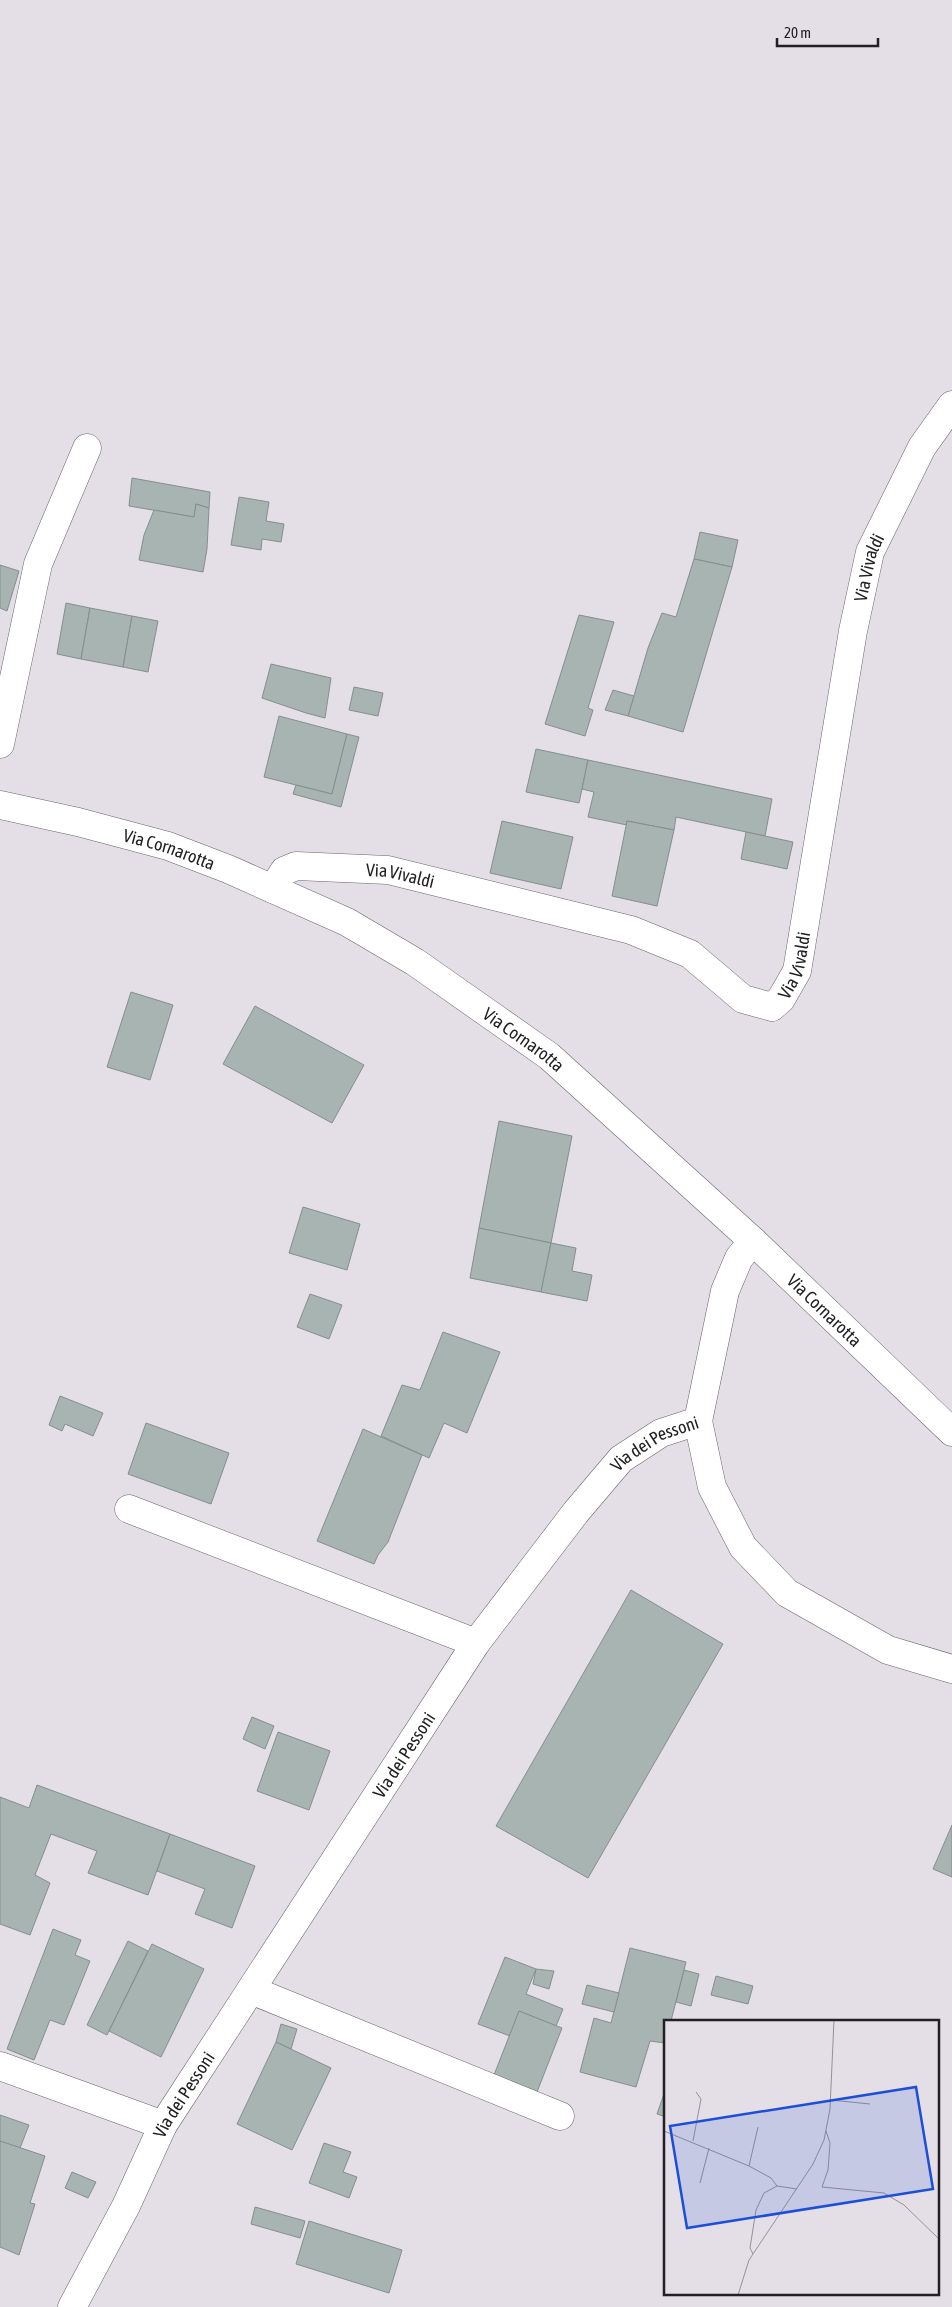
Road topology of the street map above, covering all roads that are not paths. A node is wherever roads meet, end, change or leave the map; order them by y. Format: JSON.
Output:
{"nodes":[{"id":1,"x":952,"y":405,"type":"edge"},
{"id":2,"x":87,"y":448,"type":"dead end"},
{"id":3,"x":0,"y":744,"type":"edge"},
{"id":4,"x":0,"y":805,"type":"edge"},
{"id":5,"x":273,"y":890,"type":"junction"},
{"id":6,"x":753,"y":1241,"type":"junction"},
{"id":7,"x":698,"y":1421,"type":"junction"},
{"id":8,"x":952,"y":1432,"type":"edge"},
{"id":9,"x":129,"y":1509,"type":"dead end"},
{"id":10,"x":476,"y":1643,"type":"junction"},
{"id":11,"x":952,"y":1669,"type":"edge"},
{"id":12,"x":251,"y":1990,"type":"junction"},
{"id":13,"x":0,"y":2066,"type":"edge"},
{"id":14,"x":560,"y":2116,"type":"dead end"},
{"id":15,"x":163,"y":2125,"type":"junction"},
{"id":16,"x":72,"y":2307,"type":"edge"}],
"edges":[{"from":1,"to":5,"type":"street","name":"Via Vivaldi"},
{"from":2,"to":3,"type":"street"},
{"from":4,"to":5,"type":"street","name":"Via Cornarotta"},
{"from":5,"to":6,"type":"street","name":"Via Cornarotta"},
{"from":6,"to":7,"type":"street","name":"Via dei Pessoni"},
{"from":6,"to":8,"type":"street","name":"Via Cornarotta"},
{"from":7,"to":10,"type":"street","name":"Via dei Pessoni"},
{"from":7,"to":11,"type":"street"},
{"from":9,"to":10,"type":"street"},
{"from":10,"to":12,"type":"street","name":"Via dei Pessoni"},
{"from":12,"to":14,"type":"street"},
{"from":12,"to":15,"type":"street","name":"Via dei Pessoni"},
{"from":13,"to":15,"type":"street"},
{"from":15,"to":16,"type":"street","name":"Via dei Pessoni"}]}
